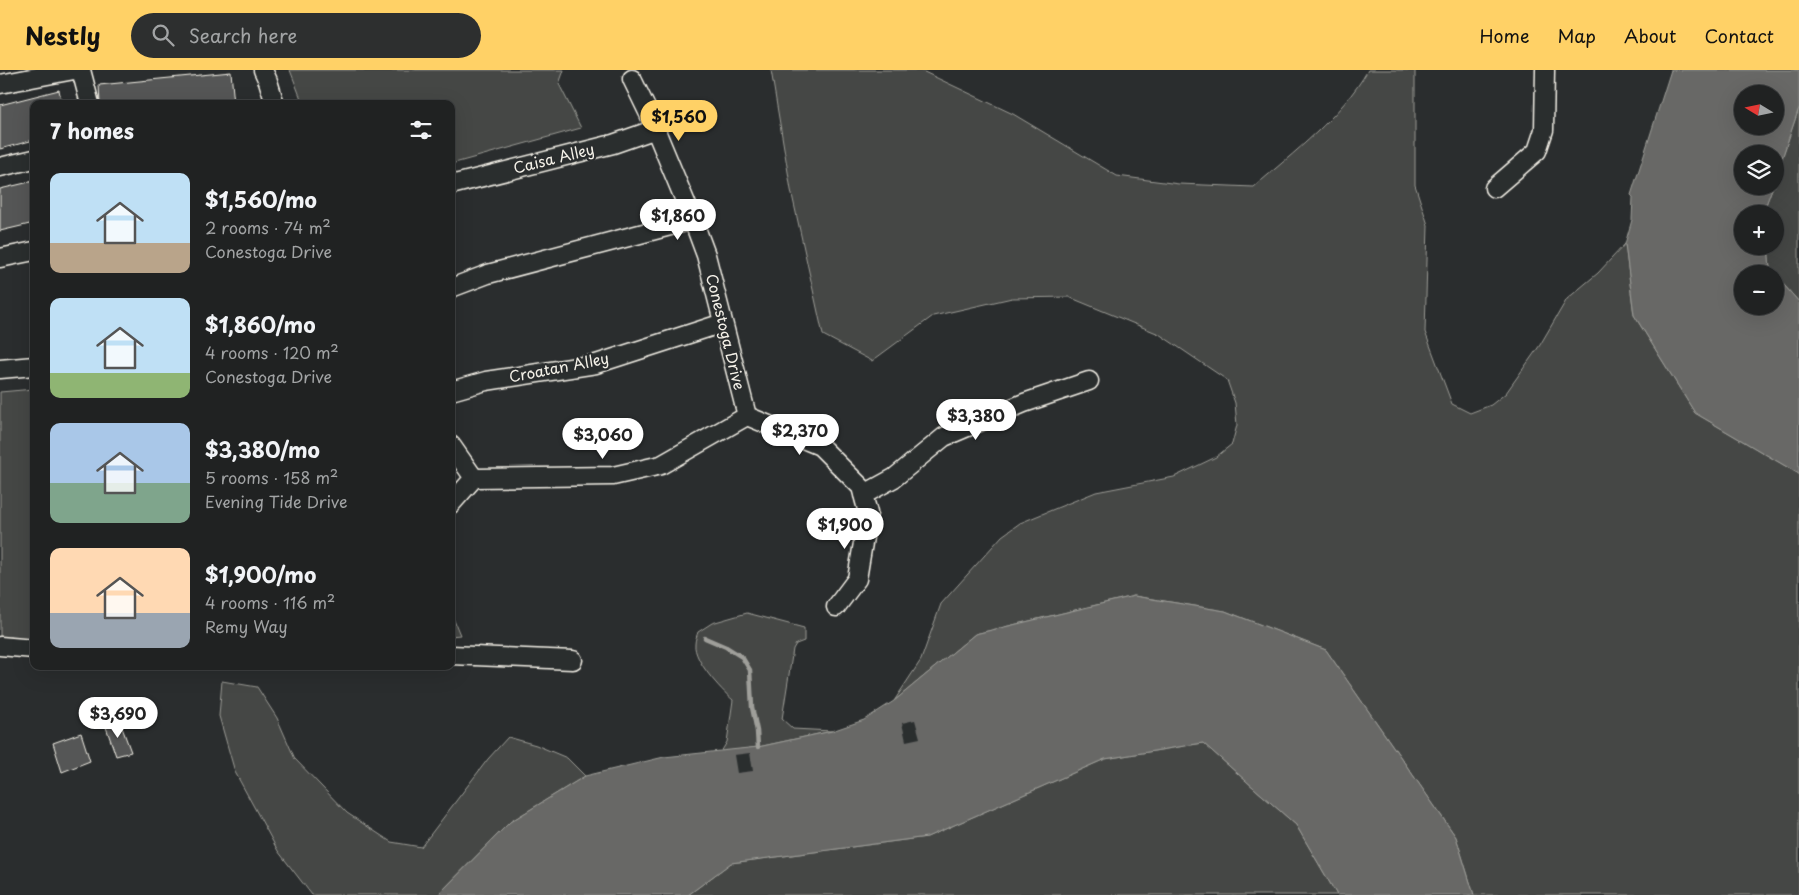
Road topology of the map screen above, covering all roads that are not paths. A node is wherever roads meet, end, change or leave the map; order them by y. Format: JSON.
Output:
{"nodes":[{"id":1,"x":74,"y":70,"type":"edge"},
{"id":2,"x":81,"y":70,"type":"edge"},
{"id":3,"x":263,"y":70,"type":"edge"},
{"id":4,"x":1545,"y":70,"type":"edge"},
{"id":5,"x":632,"y":79,"type":"dead end"},
{"id":6,"x":0,"y":84,"type":"edge"},
{"id":7,"x":89,"y":100,"type":"edge"},
{"id":8,"x":274,"y":100,"type":"edge"},
{"id":9,"x":656,"y":129,"type":"junction"},
{"id":10,"x":30,"y":161,"type":"edge"},
{"id":11,"x":0,"y":167,"type":"edge"},
{"id":12,"x":455,"y":184,"type":"edge"},
{"id":13,"x":1494,"y":188,"type":"dead end"},
{"id":14,"x":693,"y":220,"type":"junction"},
{"id":15,"x":30,"y":252,"type":"edge"},
{"id":16,"x":0,"y":258,"type":"edge"},
{"id":17,"x":455,"y":286,"type":"edge"},
{"id":18,"x":723,"y":323,"type":"junction"},
{"id":19,"x":30,"y":366,"type":"edge"},
{"id":20,"x":0,"y":369,"type":"edge"},
{"id":21,"x":1089,"y":381,"type":"dead end"},
{"id":22,"x":455,"y":390,"type":"edge"},
{"id":23,"x":747,"y":416,"type":"junction"},
{"id":24,"x":455,"y":451,"type":"edge"},
{"id":25,"x":474,"y":478,"type":"junction"},
{"id":26,"x":863,"y":495,"type":"junction"},
{"id":27,"x":455,"y":499,"type":"edge"},
{"id":28,"x":836,"y":606,"type":"dead end"},
{"id":29,"x":0,"y":646,"type":"edge"},
{"id":30,"x":30,"y":649,"type":"edge"},
{"id":31,"x":455,"y":655,"type":"edge"},
{"id":32,"x":573,"y":660,"type":"dead end"}],
"edges":[{"from":1,"to":6,"type":"street"},
{"from":2,"to":7,"type":"street"},
{"from":3,"to":8,"type":"street"},
{"from":4,"to":13,"type":"street"},
{"from":5,"to":9,"type":"street","name":"Conestoga Drive"},
{"from":9,"to":12,"type":"street","name":"Caisa Alley"},
{"from":9,"to":14,"type":"street","name":"Conestoga Drive"},
{"from":10,"to":11,"type":"street"},
{"from":14,"to":17,"type":"street"},
{"from":14,"to":18,"type":"street","name":"Conestoga Drive"},
{"from":15,"to":16,"type":"street"},
{"from":18,"to":22,"type":"street","name":"Croatan Alley"},
{"from":18,"to":23,"type":"street","name":"Conestoga Drive"},
{"from":19,"to":20,"type":"street"},
{"from":21,"to":26,"type":"street"},
{"from":23,"to":25,"type":"street"},
{"from":23,"to":26,"type":"street"},
{"from":24,"to":25,"type":"street"},
{"from":25,"to":27,"type":"street"},
{"from":26,"to":28,"type":"street"},
{"from":29,"to":30,"type":"street"},
{"from":31,"to":32,"type":"street"}]}
